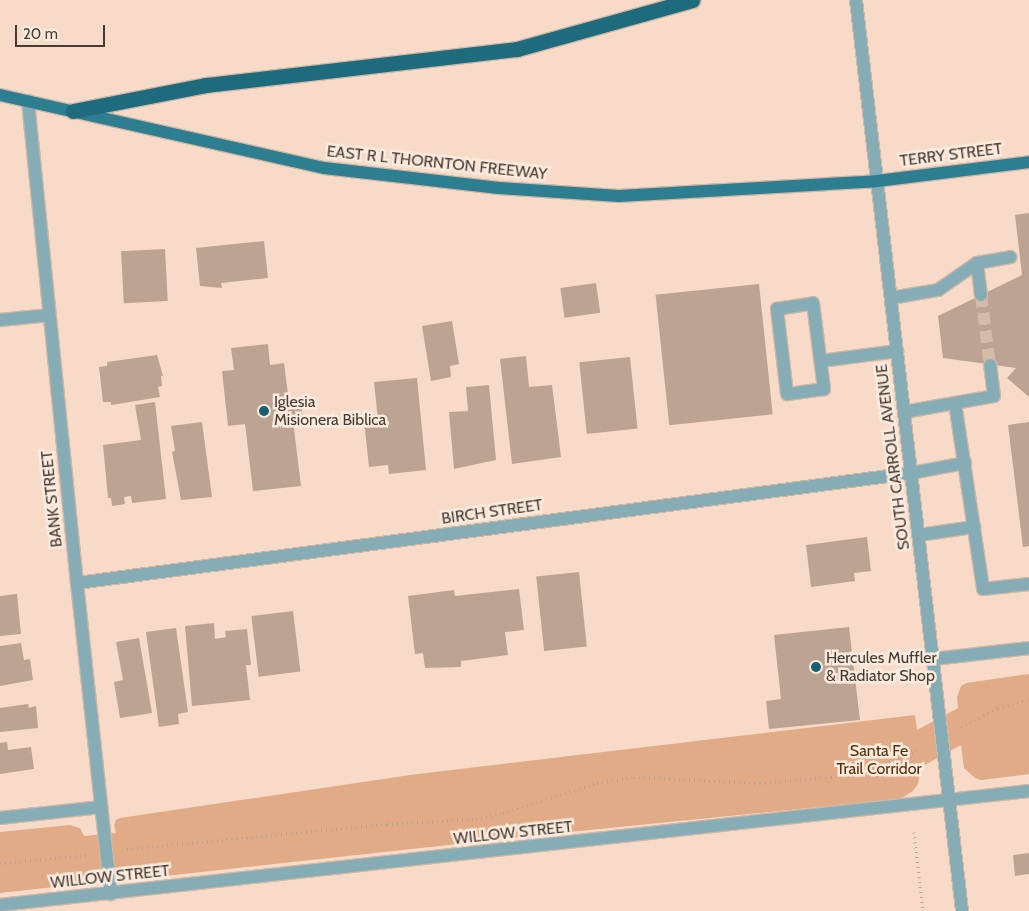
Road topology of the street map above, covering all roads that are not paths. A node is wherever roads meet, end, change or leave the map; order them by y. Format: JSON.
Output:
{"nodes":[{"id":1,"x":692,"y":0,"type":"edge"},
{"id":2,"x":856,"y":0,"type":"edge"},
{"id":3,"x":0,"y":95,"type":"edge"},
{"id":4,"x":28,"y":101,"type":"junction"},
{"id":5,"x":73,"y":111,"type":"junction"},
{"id":6,"x":1029,"y":162,"type":"edge"},
{"id":7,"x":878,"y":181,"type":"junction"},
{"id":8,"x":1010,"y":257,"type":"dead end"},
{"id":9,"x":977,"y":262,"type":"junction"},
{"id":10,"x":981,"y":295,"type":"tunnel mouth"},
{"id":11,"x":891,"y":298,"type":"junction"},
{"id":12,"x":49,"y":315,"type":"junction"},
{"id":13,"x":0,"y":320,"type":"edge"},
{"id":14,"x":897,"y":351,"type":"junction"},
{"id":15,"x":821,"y":361,"type":"junction"},
{"id":16,"x":990,"y":365,"type":"tunnel mouth"},
{"id":17,"x":955,"y":403,"type":"junction"},
{"id":18,"x":904,"y":412,"type":"junction"},
{"id":19,"x":965,"y":463,"type":"junction"},
{"id":20,"x":911,"y":473,"type":"junction"},
{"id":21,"x":974,"y":527,"type":"junction"},
{"id":22,"x":918,"y":535,"type":"junction"},
{"id":23,"x":77,"y":583,"type":"junction"},
{"id":24,"x":1029,"y":584,"type":"edge"},
{"id":25,"x":1029,"y":648,"type":"edge"},
{"id":26,"x":933,"y":659,"type":"junction"},
{"id":27,"x":1029,"y":791,"type":"edge"},
{"id":28,"x":949,"y":801,"type":"junction"},
{"id":29,"x":101,"y":807,"type":"junction"},
{"id":30,"x":0,"y":818,"type":"edge"},
{"id":31,"x":112,"y":894,"type":"junction"},
{"id":32,"x":0,"y":905,"type":"edge"},
{"id":33,"x":962,"y":911,"type":"edge"}],
"edges":[{"from":1,"to":5,"type":"highway"},
{"from":2,"to":7,"type":"street","name":"SOUTH CARROLL AVENUE"},
{"from":3,"to":4,"type":"main road","name":"EAST R L THORNTON FREEWAY"},
{"from":4,"to":5,"type":"main road","name":"EAST R L THORNTON FREEWAY"},
{"from":4,"to":12,"type":"street","name":"BANK STREET"},
{"from":5,"to":7,"type":"main road","name":"EAST R L THORNTON FREEWAY"},
{"from":6,"to":7,"type":"main road","name":"TERRY STREET"},
{"from":7,"to":11,"type":"street","name":"SOUTH CARROLL AVENUE"},
{"from":8,"to":9,"type":"street"},
{"from":9,"to":10,"type":"street"},
{"from":9,"to":11,"type":"street"},
{"from":11,"to":14,"type":"street","name":"SOUTH CARROLL AVENUE"},
{"from":12,"to":13,"type":"street"},
{"from":12,"to":23,"type":"street","name":"BANK STREET"},
{"from":14,"to":15,"type":"street"},
{"from":14,"to":18,"type":"street","name":"SOUTH CARROLL AVENUE"},
{"from":15,"to":15,"type":"street"},
{"from":16,"to":17,"type":"street"},
{"from":17,"to":18,"type":"street"},
{"from":17,"to":19,"type":"street"},
{"from":18,"to":20,"type":"street","name":"SOUTH CARROLL AVENUE"},
{"from":19,"to":20,"type":"street","name":"BIRCH STREET"},
{"from":19,"to":21,"type":"street"},
{"from":20,"to":22,"type":"street","name":"SOUTH CARROLL AVENUE"},
{"from":20,"to":23,"type":"street","name":"BIRCH STREET"},
{"from":21,"to":22,"type":"street"},
{"from":21,"to":24,"type":"street"},
{"from":22,"to":26,"type":"street","name":"SOUTH CARROLL AVENUE"},
{"from":23,"to":29,"type":"street","name":"BANK STREET"},
{"from":25,"to":26,"type":"street"},
{"from":26,"to":28,"type":"street","name":"SOUTH CARROLL AVENUE"},
{"from":27,"to":28,"type":"street","name":"WILLOW STREET"},
{"from":28,"to":31,"type":"street","name":"WILLOW STREET"},
{"from":28,"to":33,"type":"street","name":"SOUTH CARROLL AVENUE"},
{"from":29,"to":30,"type":"street"},
{"from":29,"to":31,"type":"street","name":"BANK STREET"},
{"from":31,"to":32,"type":"street","name":"WILLOW STREET"}]}
